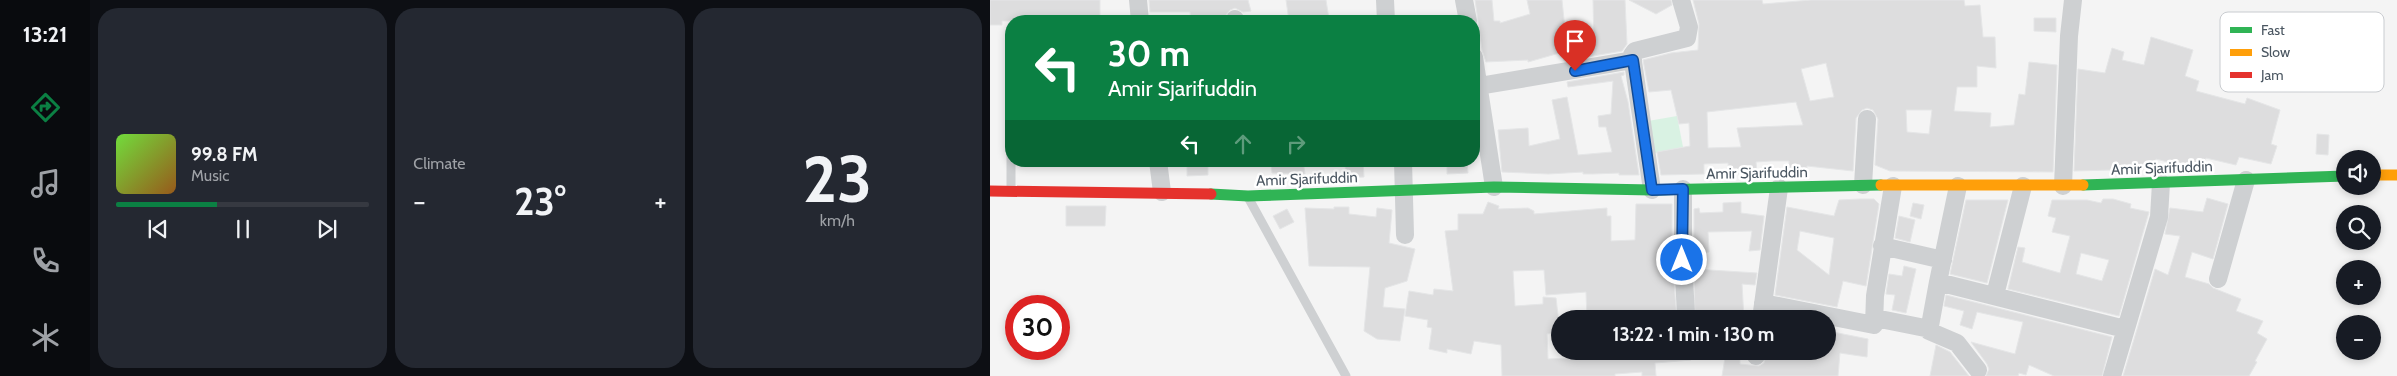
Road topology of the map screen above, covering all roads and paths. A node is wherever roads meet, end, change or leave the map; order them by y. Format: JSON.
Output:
{"nodes":[{"id":1,"x":1138,"y":0,"type":"edge"},
{"id":2,"x":1384,"y":0,"type":"edge"},
{"id":3,"x":1464,"y":0,"type":"edge"},
{"id":4,"x":1681,"y":0,"type":"edge"},
{"id":5,"x":2073,"y":0,"type":"edge"},
{"id":6,"x":1139,"y":15,"type":"edge"},
{"id":7,"x":1385,"y":15,"type":"edge"},
{"id":8,"x":1467,"y":15,"type":"edge"},
{"id":9,"x":1633,"y":60,"type":"junction"},
{"id":10,"x":1480,"y":86,"type":"edge"},
{"id":11,"x":1480,"y":93,"type":"edge"},
{"id":12,"x":1867,"y":118,"type":"dead end"},
{"id":13,"x":1010,"y":167,"type":"edge"},
{"id":14,"x":1159,"y":167,"type":"edge"},
{"id":15,"x":1403,"y":167,"type":"edge"},
{"id":16,"x":2381,"y":175,"type":"edge"},
{"id":17,"x":2397,"y":175,"type":"edge"},
{"id":18,"x":2336,"y":176,"type":"edge"},
{"id":19,"x":2246,"y":180,"type":"junction"},
{"id":20,"x":2161,"y":183,"type":"junction"},
{"id":21,"x":1863,"y":185,"type":"junction"},
{"id":22,"x":1893,"y":186,"type":"junction"},
{"id":23,"x":1958,"y":186,"type":"junction"},
{"id":24,"x":2023,"y":186,"type":"junction"},
{"id":25,"x":2063,"y":186,"type":"junction"},
{"id":26,"x":1494,"y":187,"type":"junction"},
{"id":27,"x":1779,"y":188,"type":"junction"},
{"id":28,"x":1683,"y":189,"type":"junction"},
{"id":29,"x":1010,"y":190,"type":"junction"},
{"id":30,"x":1404,"y":190,"type":"junction"},
{"id":31,"x":1652,"y":190,"type":"junction"},
{"id":32,"x":990,"y":191,"type":"edge"},
{"id":33,"x":1162,"y":192,"type":"junction"},
{"id":34,"x":1248,"y":196,"type":"junction"},
{"id":35,"x":1405,"y":234,"type":"dead end"},
{"id":36,"x":1882,"y":246,"type":"junction"},
{"id":37,"x":1943,"y":260,"type":"junction"},
{"id":38,"x":2218,"y":279,"type":"dead end"},
{"id":39,"x":1938,"y":282,"type":"junction"},
{"id":40,"x":1996,"y":295,"type":"junction"},
{"id":41,"x":1686,"y":310,"type":"edge"},
{"id":42,"x":1762,"y":310,"type":"edge"},
{"id":43,"x":1875,"y":318,"type":"junction"},
{"id":44,"x":1836,"y":320,"type":"edge"},
{"id":45,"x":1930,"y":329,"type":"junction"},
{"id":46,"x":2125,"y":329,"type":"junction"},
{"id":47,"x":1978,"y":370,"type":"dead end"},
{"id":48,"x":1346,"y":376,"type":"edge"},
{"id":49,"x":2112,"y":376,"type":"edge"}],
"edges":[{"from":1,"to":6,"type":"street"},
{"from":2,"to":7,"type":"street"},
{"from":3,"to":8,"type":"street"},
{"from":4,"to":9,"type":"street"},
{"from":5,"to":25,"type":"street"},
{"from":9,"to":10,"type":"street"},
{"from":9,"to":31,"type":"street"},
{"from":11,"to":26,"type":"street"},
{"from":12,"to":21,"type":"street"},
{"from":13,"to":29,"type":"lane"},
{"from":14,"to":33,"type":"street"},
{"from":15,"to":30,"type":"street"},
{"from":16,"to":17,"type":"main road"},
{"from":18,"to":19,"type":"main road","name":"Amir Sjarifuddin"},
{"from":19,"to":20,"type":"main road","name":"Amir Sjarifuddin"},
{"from":19,"to":38,"type":"street"},
{"from":20,"to":25,"type":"main road","name":"Amir Sjarifuddin"},
{"from":20,"to":46,"type":"street"},
{"from":21,"to":22,"type":"main road","name":"Amir Sjarifuddin"},
{"from":21,"to":27,"type":"main road","name":"Amir Sjarifuddin"},
{"from":22,"to":23,"type":"main road","name":"Amir Sjarifuddin"},
{"from":22,"to":36,"type":"street"},
{"from":23,"to":24,"type":"main road","name":"Amir Sjarifuddin"},
{"from":23,"to":37,"type":"street"},
{"from":24,"to":25,"type":"main road","name":"Amir Sjarifuddin"},
{"from":24,"to":40,"type":"street"},
{"from":26,"to":30,"type":"main road","name":"Amir Sjarifuddin"},
{"from":26,"to":31,"type":"main road","name":"Amir Sjarifuddin"},
{"from":27,"to":28,"type":"main road","name":"Amir Sjarifuddin"},
{"from":27,"to":42,"type":"street"},
{"from":28,"to":31,"type":"main road","name":"Amir Sjarifuddin"},
{"from":28,"to":41,"type":"street"},
{"from":29,"to":32,"type":"main road","name":"Amir Sjarifuddin"},
{"from":29,"to":33,"type":"main road","name":"Amir Sjarifuddin"},
{"from":30,"to":34,"type":"main road","name":"Amir Sjarifuddin"},
{"from":30,"to":35,"type":"street"},
{"from":33,"to":34,"type":"main road","name":"Amir Sjarifuddin"},
{"from":34,"to":48,"type":"lane"},
{"from":36,"to":37,"type":"street"},
{"from":36,"to":43,"type":"street"},
{"from":37,"to":39,"type":"street"},
{"from":39,"to":40,"type":"street"},
{"from":39,"to":45,"type":"street"},
{"from":40,"to":46,"type":"street"},
{"from":43,"to":44,"type":"street"},
{"from":43,"to":45,"type":"street"},
{"from":45,"to":47,"type":"street"},
{"from":46,"to":49,"type":"street"}]}
